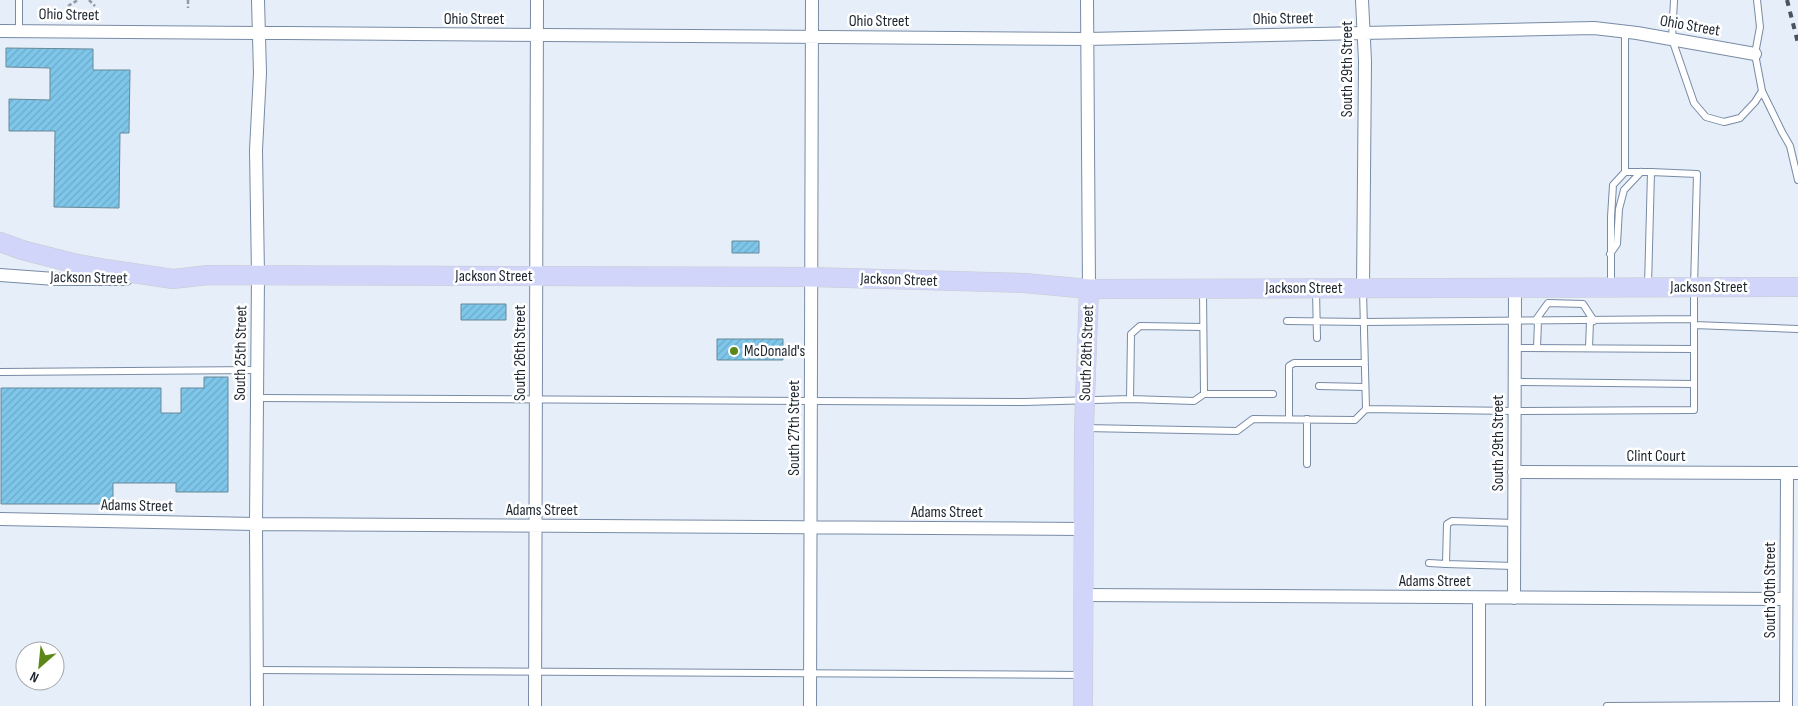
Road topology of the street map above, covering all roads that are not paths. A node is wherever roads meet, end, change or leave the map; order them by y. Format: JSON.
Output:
{"nodes":[{"id":1,"x":19,"y":0,"type":"edge"},
{"id":2,"x":258,"y":0,"type":"edge"},
{"id":3,"x":537,"y":0,"type":"edge"},
{"id":4,"x":812,"y":0,"type":"edge"},
{"id":5,"x":1087,"y":0,"type":"edge"},
{"id":6,"x":1362,"y":0,"type":"edge"},
{"id":7,"x":1674,"y":0,"type":"edge"},
{"id":8,"x":1757,"y":0,"type":"edge"},
{"id":9,"x":0,"y":31,"type":"edge"},
{"id":10,"x":19,"y":31,"type":"junction"},
{"id":11,"x":1625,"y":32,"type":"junction"},
{"id":12,"x":259,"y":34,"type":"junction"},
{"id":13,"x":1364,"y":34,"type":"junction"},
{"id":14,"x":537,"y":35,"type":"junction"},
{"id":15,"x":812,"y":37,"type":"junction"},
{"id":16,"x":1087,"y":38,"type":"junction"},
{"id":17,"x":1672,"y":39,"type":"junction"},
{"id":18,"x":1755,"y":54,"type":"junction"},
{"id":19,"x":1762,"y":90,"type":"junction"},
{"id":20,"x":1624,"y":172,"type":"junction"},
{"id":21,"x":1641,"y":172,"type":"junction"},
{"id":22,"x":1651,"y":172,"type":"junction"},
{"id":23,"x":1798,"y":180,"type":"edge"},
{"id":24,"x":0,"y":242,"type":"edge"},
{"id":25,"x":1610,"y":255,"type":"junction"},
{"id":26,"x":0,"y":275,"type":"edge"},
{"id":27,"x":258,"y":275,"type":"junction"},
{"id":28,"x":536,"y":276,"type":"junction"},
{"id":29,"x":811,"y":277,"type":"junction"},
{"id":30,"x":173,"y":279,"type":"junction"},
{"id":31,"x":1694,"y":287,"type":"junction"},
{"id":32,"x":1798,"y":287,"type":"edge"},
{"id":33,"x":1316,"y":288,"type":"junction"},
{"id":34,"x":1363,"y":288,"type":"junction"},
{"id":35,"x":1515,"y":288,"type":"junction"},
{"id":36,"x":1611,"y":288,"type":"junction"},
{"id":37,"x":1648,"y":288,"type":"junction"},
{"id":38,"x":1090,"y":289,"type":"junction"},
{"id":39,"x":1203,"y":289,"type":"junction"},
{"id":40,"x":1287,"y":321,"type":"dead end"},
{"id":41,"x":1316,"y":321,"type":"junction"},
{"id":42,"x":1536,"y":321,"type":"junction"},
{"id":43,"x":1592,"y":321,"type":"junction"},
{"id":44,"x":1364,"y":322,"type":"junction"},
{"id":45,"x":1515,"y":322,"type":"junction"},
{"id":46,"x":1694,"y":322,"type":"junction"},
{"id":47,"x":1203,"y":327,"type":"junction"},
{"id":48,"x":1798,"y":329,"type":"edge"},
{"id":49,"x":1317,"y":338,"type":"dead end"},
{"id":50,"x":1555,"y":340,"type":"dead end"},
{"id":51,"x":1572,"y":340,"type":"dead end"},
{"id":52,"x":1515,"y":348,"type":"junction"},
{"id":53,"x":1537,"y":348,"type":"junction"},
{"id":54,"x":1555,"y":348,"type":"junction"},
{"id":55,"x":1572,"y":348,"type":"junction"},
{"id":56,"x":1589,"y":348,"type":"junction"},
{"id":57,"x":1694,"y":349,"type":"junction"},
{"id":58,"x":1316,"y":355,"type":"dead end"},
{"id":59,"x":1316,"y":362,"type":"junction"},
{"id":60,"x":1364,"y":363,"type":"junction"},
{"id":61,"x":257,"y":370,"type":"junction"},
{"id":62,"x":0,"y":372,"type":"edge"},
{"id":63,"x":1515,"y":382,"type":"junction"},
{"id":64,"x":1694,"y":384,"type":"junction"},
{"id":65,"x":1319,"y":386,"type":"dead end"},
{"id":66,"x":1365,"y":387,"type":"junction"},
{"id":67,"x":1204,"y":394,"type":"junction"},
{"id":68,"x":1273,"y":394,"type":"dead end"},
{"id":69,"x":257,"y":398,"type":"junction"},
{"id":70,"x":1130,"y":399,"type":"junction"},
{"id":71,"x":536,"y":400,"type":"junction"},
{"id":72,"x":811,"y":401,"type":"junction"},
{"id":73,"x":1085,"y":401,"type":"junction"},
{"id":74,"x":1366,"y":409,"type":"junction"},
{"id":75,"x":1515,"y":411,"type":"junction"},
{"id":76,"x":1289,"y":419,"type":"junction"},
{"id":77,"x":1307,"y":419,"type":"junction"},
{"id":78,"x":1084,"y":428,"type":"junction"},
{"id":79,"x":1307,"y":464,"type":"dead end"},
{"id":80,"x":1514,"y":472,"type":"junction"},
{"id":81,"x":1792,"y":473,"type":"edge"},
{"id":82,"x":0,"y":519,"type":"edge"},
{"id":83,"x":1514,"y":523,"type":"junction"},
{"id":84,"x":256,"y":524,"type":"junction"},
{"id":85,"x":536,"y":526,"type":"junction"},
{"id":86,"x":810,"y":527,"type":"junction"},
{"id":87,"x":1084,"y":529,"type":"junction"},
{"id":88,"x":1429,"y":563,"type":"dead end"},
{"id":89,"x":1446,"y":564,"type":"junction"},
{"id":90,"x":1514,"y":566,"type":"junction"},
{"id":91,"x":1083,"y":595,"type":"junction"},
{"id":92,"x":1479,"y":598,"type":"junction"},
{"id":93,"x":1514,"y":598,"type":"junction"},
{"id":94,"x":1786,"y":599,"type":"junction"},
{"id":95,"x":258,"y":670,"type":"junction"},
{"id":96,"x":535,"y":672,"type":"junction"},
{"id":97,"x":810,"y":674,"type":"junction"},
{"id":98,"x":1083,"y":675,"type":"junction"},
{"id":99,"x":257,"y":706,"type":"edge"},
{"id":100,"x":535,"y":706,"type":"edge"},
{"id":101,"x":810,"y":706,"type":"edge"},
{"id":102,"x":1083,"y":706,"type":"edge"},
{"id":103,"x":1479,"y":706,"type":"edge"},
{"id":104,"x":1607,"y":706,"type":"edge"},
{"id":105,"x":1786,"y":706,"type":"edge"}],
"edges":[{"from":1,"to":10,"type":"lane"},
{"from":2,"to":12,"type":"street","name":"South 25th Street"},
{"from":3,"to":14,"type":"street","name":"South 26th Street"},
{"from":4,"to":15,"type":"street","name":"South 27th Street"},
{"from":5,"to":16,"type":"street","name":"South 28th Street"},
{"from":6,"to":13,"type":"street","name":"South 29th Street"},
{"from":7,"to":17,"type":"lane"},
{"from":8,"to":18,"type":"lane"},
{"from":9,"to":10,"type":"street","name":"Ohio Street"},
{"from":10,"to":12,"type":"street","name":"Ohio Street"},
{"from":11,"to":13,"type":"street","name":"Ohio Street"},
{"from":11,"to":17,"type":"street","name":"Ohio Street"},
{"from":11,"to":20,"type":"lane"},
{"from":12,"to":14,"type":"street","name":"Ohio Street"},
{"from":12,"to":27,"type":"street","name":"South 25th Street"},
{"from":13,"to":16,"type":"street","name":"Ohio Street"},
{"from":13,"to":34,"type":"street","name":"South 29th Street"},
{"from":14,"to":15,"type":"street","name":"Ohio Street"},
{"from":14,"to":28,"type":"street","name":"South 26th Street"},
{"from":15,"to":16,"type":"street","name":"Ohio Street"},
{"from":15,"to":29,"type":"street","name":"South 27th Street"},
{"from":16,"to":38,"type":"street","name":"South 28th Street"},
{"from":17,"to":18,"type":"street","name":"Ohio Street"},
{"from":17,"to":19,"type":"lane"},
{"from":18,"to":19,"type":"lane"},
{"from":19,"to":23,"type":"lane"},
{"from":20,"to":21,"type":"lane"},
{"from":20,"to":25,"type":"lane"},
{"from":21,"to":22,"type":"lane"},
{"from":21,"to":25,"type":"lane"},
{"from":22,"to":31,"type":"lane"},
{"from":22,"to":37,"type":"lane"},
{"from":24,"to":30,"type":"main road"},
{"from":25,"to":36,"type":"lane"},
{"from":26,"to":30,"type":"street","name":"Jackson Street"},
{"from":27,"to":28,"type":"main road","name":"Jackson Street"},
{"from":27,"to":30,"type":"main road","name":"Jackson Street"},
{"from":27,"to":61,"type":"street","name":"South 25th Street"},
{"from":28,"to":29,"type":"main road","name":"Jackson Street"},
{"from":28,"to":71,"type":"street","name":"South 26th Street"},
{"from":29,"to":38,"type":"main road","name":"Jackson Street"},
{"from":29,"to":72,"type":"street","name":"South 27th Street"},
{"from":31,"to":32,"type":"main road","name":"Jackson Street"},
{"from":31,"to":37,"type":"main road","name":"Jackson Street"},
{"from":31,"to":46,"type":"lane"},
{"from":33,"to":34,"type":"main road","name":"Jackson Street"},
{"from":33,"to":39,"type":"main road","name":"Jackson Street"},
{"from":33,"to":41,"type":"lane"},
{"from":34,"to":35,"type":"main road","name":"Jackson Street"},
{"from":34,"to":44,"type":"lane"},
{"from":35,"to":36,"type":"main road","name":"Jackson Street"},
{"from":35,"to":45,"type":"street","name":"South 29th Street"},
{"from":36,"to":37,"type":"main road","name":"Jackson Street"},
{"from":38,"to":39,"type":"main road","name":"Jackson Street"},
{"from":38,"to":73,"type":"main road","name":"South 28th Street"},
{"from":39,"to":47,"type":"lane"},
{"from":40,"to":41,"type":"lane"},
{"from":41,"to":44,"type":"lane"},
{"from":41,"to":49,"type":"lane"},
{"from":42,"to":43,"type":"lane"},
{"from":42,"to":43,"type":"lane"},
{"from":42,"to":45,"type":"lane"},
{"from":42,"to":53,"type":"lane"},
{"from":43,"to":46,"type":"lane"},
{"from":43,"to":56,"type":"lane"},
{"from":44,"to":45,"type":"lane"},
{"from":44,"to":60,"type":"lane"},
{"from":45,"to":52,"type":"street","name":"South 29th Street"},
{"from":46,"to":48,"type":"lane"},
{"from":46,"to":57,"type":"lane"},
{"from":47,"to":67,"type":"lane"},
{"from":47,"to":70,"type":"lane"},
{"from":50,"to":54,"type":"lane"},
{"from":51,"to":55,"type":"lane"},
{"from":52,"to":53,"type":"lane"},
{"from":52,"to":63,"type":"street","name":"South 29th Street"},
{"from":53,"to":54,"type":"lane"},
{"from":54,"to":55,"type":"lane"},
{"from":55,"to":56,"type":"lane"},
{"from":56,"to":57,"type":"lane"},
{"from":57,"to":64,"type":"lane"},
{"from":58,"to":59,"type":"lane"},
{"from":59,"to":60,"type":"lane"},
{"from":59,"to":76,"type":"lane"},
{"from":60,"to":66,"type":"lane"},
{"from":61,"to":62,"type":"lane"},
{"from":61,"to":69,"type":"street","name":"South 25th Street"},
{"from":63,"to":64,"type":"lane"},
{"from":63,"to":75,"type":"street","name":"South 29th Street"},
{"from":64,"to":75,"type":"lane"},
{"from":65,"to":66,"type":"lane"},
{"from":66,"to":74,"type":"lane"},
{"from":67,"to":68,"type":"lane"},
{"from":67,"to":70,"type":"lane"},
{"from":69,"to":71,"type":"lane"},
{"from":69,"to":84,"type":"street","name":"South 25th Street"},
{"from":70,"to":73,"type":"lane"},
{"from":71,"to":72,"type":"lane"},
{"from":71,"to":85,"type":"street","name":"South 26th Street"},
{"from":72,"to":73,"type":"lane"},
{"from":72,"to":86,"type":"street","name":"South 27th Street"},
{"from":73,"to":78,"type":"main road","name":"South 28th Street"},
{"from":74,"to":75,"type":"lane"},
{"from":74,"to":77,"type":"lane"},
{"from":75,"to":80,"type":"street","name":"South 29th Street"},
{"from":76,"to":77,"type":"lane"},
{"from":76,"to":78,"type":"lane"},
{"from":77,"to":79,"type":"lane"},
{"from":78,"to":87,"type":"main road","name":"South 28th Street"},
{"from":80,"to":81,"type":"street","name":"Clint Court"},
{"from":80,"to":83,"type":"street","name":"South 29th Street"},
{"from":81,"to":94,"type":"street","name":"South 30th Street"},
{"from":82,"to":84,"type":"street","name":"Adams Street"},
{"from":83,"to":89,"type":"lane"},
{"from":83,"to":90,"type":"street","name":"South 29th Street"},
{"from":84,"to":85,"type":"street","name":"Adams Street"},
{"from":84,"to":95,"type":"street","name":"South 25th Street"},
{"from":85,"to":86,"type":"street","name":"Adams Street"},
{"from":85,"to":96,"type":"street","name":"South 26th Street"},
{"from":86,"to":87,"type":"street","name":"Adams Street"},
{"from":86,"to":97,"type":"street","name":"South 27th Street"},
{"from":87,"to":91,"type":"main road","name":"South 28th Street"},
{"from":88,"to":89,"type":"lane"},
{"from":89,"to":90,"type":"lane"},
{"from":90,"to":93,"type":"street","name":"South 29th Street"},
{"from":91,"to":92,"type":"street","name":"Adams Street"},
{"from":91,"to":98,"type":"main road","name":"South 28th Street"},
{"from":92,"to":93,"type":"street","name":"Adams Street"},
{"from":92,"to":103,"type":"street"},
{"from":93,"to":94,"type":"street","name":"Adams Street"},
{"from":94,"to":105,"type":"street","name":"South 30th Street"},
{"from":95,"to":96,"type":"lane"},
{"from":95,"to":99,"type":"street","name":"South 25th Street"},
{"from":96,"to":97,"type":"lane"},
{"from":96,"to":100,"type":"street","name":"South 26th Street"},
{"from":97,"to":98,"type":"lane"},
{"from":97,"to":101,"type":"street","name":"South 27th Street"},
{"from":98,"to":102,"type":"main road","name":"South 28th Street"},
{"from":104,"to":105,"type":"lane"}]}
